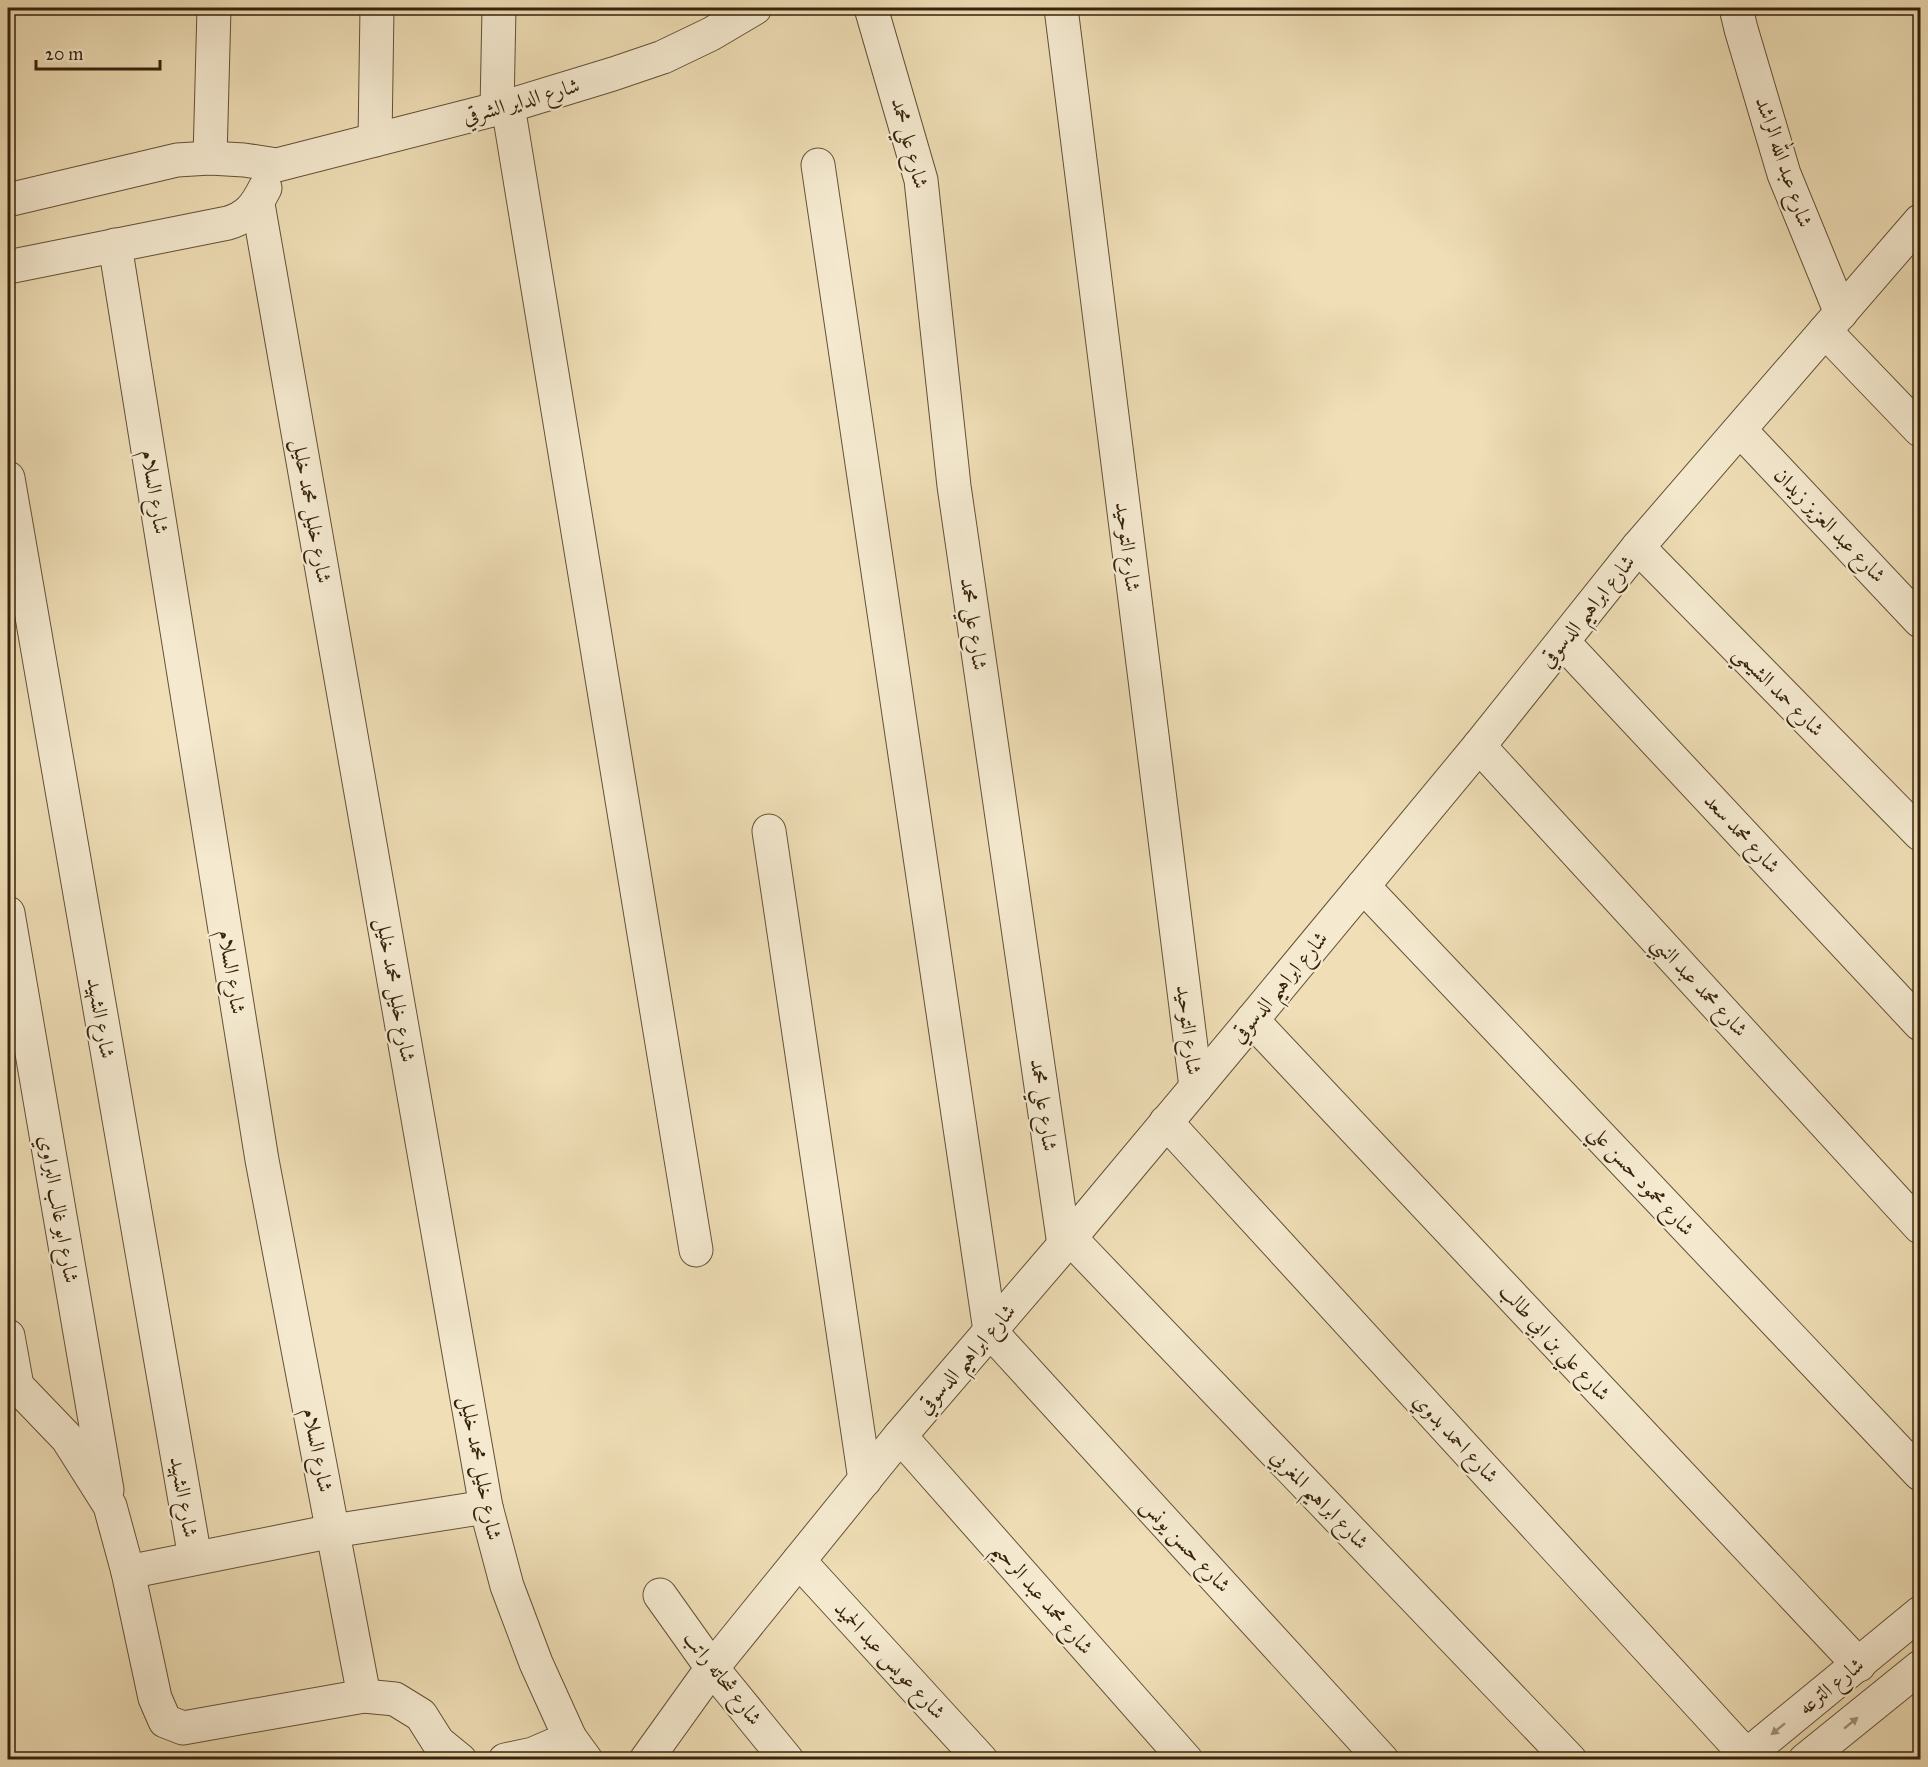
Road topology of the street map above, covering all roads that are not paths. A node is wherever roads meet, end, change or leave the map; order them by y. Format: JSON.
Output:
{"nodes":[{"id":1,"x":214,"y":8,"type":"edge"},
{"id":2,"x":377,"y":8,"type":"edge"},
{"id":3,"x":499,"y":8,"type":"edge"},
{"id":4,"x":755,"y":8,"type":"edge"},
{"id":5,"x":872,"y":8,"type":"edge"},
{"id":6,"x":1061,"y":8,"type":"edge"},
{"id":7,"x":1736,"y":8,"type":"edge"},
{"id":8,"x":503,"y":107,"type":"junction"},
{"id":9,"x":375,"y":140,"type":"junction"},
{"id":10,"x":210,"y":158,"type":"junction"},
{"id":11,"x":277,"y":165,"type":"junction"},
{"id":12,"x":818,"y":165,"type":"dead end"},
{"id":13,"x":8,"y":200,"type":"edge"},
{"id":14,"x":258,"y":204,"type":"junction"},
{"id":15,"x":1920,"y":221,"type":"edge"},
{"id":16,"x":116,"y":245,"type":"junction"},
{"id":17,"x":8,"y":267,"type":"edge"},
{"id":18,"x":1833,"y":322,"type":"junction"},
{"id":19,"x":1740,"y":430,"type":"junction"},
{"id":20,"x":1920,"y":430,"type":"edge"},
{"id":21,"x":8,"y":478,"type":"edge"},
{"id":22,"x":1638,"y":548,"type":"junction"},
{"id":23,"x":1920,"y":621,"type":"edge"},
{"id":24,"x":1563,"y":642,"type":"junction"},
{"id":25,"x":1479,"y":746,"type":"junction"},
{"id":26,"x":769,"y":831,"type":"dead end"},
{"id":27,"x":1920,"y":834,"type":"edge"},
{"id":28,"x":1363,"y":886,"type":"junction"},
{"id":29,"x":8,"y":913,"type":"edge"},
{"id":30,"x":1252,"y":1020,"type":"junction"},
{"id":31,"x":1920,"y":1024,"type":"edge"},
{"id":32,"x":1196,"y":1087,"type":"junction"},
{"id":33,"x":1166,"y":1122,"type":"junction"},
{"id":34,"x":1920,"y":1227,"type":"edge"},
{"id":35,"x":1067,"y":1241,"type":"junction"},
{"id":36,"x":696,"y":1250,"type":"dead end"},
{"id":37,"x":990,"y":1331,"type":"junction"},
{"id":38,"x":8,"y":1336,"type":"edge"},
{"id":39,"x":12,"y":1385,"type":"edge"},
{"id":40,"x":900,"y":1436,"type":"junction"},
{"id":41,"x":1920,"y":1474,"type":"edge"},
{"id":42,"x":865,"y":1480,"type":"junction"},
{"id":43,"x":110,"y":1506,"type":"junction"},
{"id":44,"x":486,"y":1507,"type":"junction"},
{"id":45,"x":333,"y":1531,"type":"junction"},
{"id":46,"x":195,"y":1558,"type":"junction"},
{"id":47,"x":799,"y":1561,"type":"junction"},
{"id":48,"x":128,"y":1572,"type":"junction"},
{"id":49,"x":660,"y":1595,"type":"dead end"},
{"id":50,"x":1920,"y":1613,"type":"edge"},
{"id":51,"x":1859,"y":1665,"type":"junction"},
{"id":52,"x":1920,"y":1667,"type":"edge"},
{"id":53,"x":712,"y":1668,"type":"junction"},
{"id":54,"x":364,"y":1696,"type":"junction"},
{"id":55,"x":578,"y":1749,"type":"edge"},
{"id":56,"x":1744,"y":1757,"type":"edge"},
{"id":57,"x":460,"y":1760,"type":"edge"},
{"id":58,"x":505,"y":1760,"type":"edge"},
{"id":59,"x":646,"y":1760,"type":"edge"},
{"id":60,"x":787,"y":1760,"type":"edge"},
{"id":61,"x":981,"y":1760,"type":"edge"},
{"id":62,"x":1186,"y":1760,"type":"edge"},
{"id":63,"x":1382,"y":1760,"type":"edge"},
{"id":64,"x":1570,"y":1760,"type":"edge"},
{"id":65,"x":1805,"y":1760,"type":"edge"}],
"edges":[{"from":1,"to":10,"type":"street"},
{"from":2,"to":9,"type":"street"},
{"from":3,"to":8,"type":"street"},
{"from":4,"to":8,"type":"street","name":"شارع الداير الشرقي"},
{"from":5,"to":35,"type":"street","name":"شارع علي محمد"},
{"from":6,"to":32,"type":"street","name":"شارع التوحيد"},
{"from":7,"to":18,"type":"street","name":"شارع عبد الله الراشد"},
{"from":8,"to":9,"type":"street","name":"شارع الداير الشرقي"},
{"from":8,"to":36,"type":"street"},
{"from":9,"to":11,"type":"street","name":"شارع الداير الشرقي"},
{"from":10,"to":11,"type":"street","name":"شارع الداير الشرقي"},
{"from":10,"to":13,"type":"street","name":"شارع الداير الشرقي"},
{"from":11,"to":14,"type":"street"},
{"from":12,"to":37,"type":"street"},
{"from":14,"to":16,"type":"street"},
{"from":14,"to":44,"type":"street","name":"شارع خليل محمد خليل"},
{"from":15,"to":18,"type":"street","name":"شارع ابراهيم الدسوقي"},
{"from":16,"to":17,"type":"street"},
{"from":16,"to":45,"type":"street","name":"شارع السلام"},
{"from":18,"to":19,"type":"street","name":"شارع ابراهيم الدسوقي"},
{"from":18,"to":20,"type":"street"},
{"from":19,"to":22,"type":"street","name":"شارع ابراهيم الدسوقي"},
{"from":19,"to":23,"type":"street","name":"شارع عبد العزيز زيدان"},
{"from":21,"to":46,"type":"street","name":"شارع الشهيد"},
{"from":22,"to":24,"type":"street","name":"شارع ابراهيم الدسوقي"},
{"from":22,"to":27,"type":"street","name":"شارع حمد الشيمي"},
{"from":24,"to":25,"type":"street","name":"شارع ابراهيم الدسوقي"},
{"from":24,"to":31,"type":"street","name":"شارع محمد سعد"},
{"from":25,"to":28,"type":"street","name":"شارع ابراهيم الدسوقي"},
{"from":25,"to":34,"type":"street","name":"شارع محمد عبد النبي"},
{"from":26,"to":42,"type":"street"},
{"from":28,"to":30,"type":"street","name":"شارع ابراهيم الدسوقي"},
{"from":28,"to":41,"type":"street","name":"شارع محمود حسن علي"},
{"from":29,"to":43,"type":"street","name":"شارع ابو غالب البراوي"},
{"from":30,"to":32,"type":"street","name":"شارع ابراهيم الدسوقي"},
{"from":30,"to":51,"type":"street","name":"شارع علي بن ابي طالب"},
{"from":32,"to":33,"type":"street","name":"شارع ابراهيم الدسوقي"},
{"from":33,"to":35,"type":"street","name":"شارع ابراهيم الدسوقي"},
{"from":33,"to":56,"type":"street","name":"شارع احمد بدوي"},
{"from":35,"to":37,"type":"street","name":"شارع ابراهيم الدسوقي"},
{"from":35,"to":64,"type":"street","name":"شارع ابراهيم المغربي"},
{"from":37,"to":40,"type":"street","name":"شارع ابراهيم الدسوقي"},
{"from":37,"to":63,"type":"street","name":"شارع حسن يونس"},
{"from":38,"to":39,"type":"street"},
{"from":39,"to":43,"type":"street"},
{"from":40,"to":42,"type":"street","name":"شارع ابراهيم الدسوقي"},
{"from":40,"to":62,"type":"street","name":"شارع محمد عبد الرحيم"},
{"from":42,"to":47,"type":"street","name":"شارع ابراهيم الدسوقي"},
{"from":43,"to":48,"type":"street"},
{"from":44,"to":45,"type":"street"},
{"from":44,"to":55,"type":"street","name":"شارع خليل محمد خليل"},
{"from":45,"to":46,"type":"street"},
{"from":45,"to":54,"type":"street","name":"شارع السلام"},
{"from":46,"to":48,"type":"street"},
{"from":47,"to":53,"type":"street","name":"شارع ابراهيم الدسوقي"},
{"from":47,"to":61,"type":"street","name":"شارع عويس عبد الحميد"},
{"from":48,"to":54,"type":"street"},
{"from":49,"to":53,"type":"street","name":"شارع شحاته راتب"},
{"from":50,"to":51,"type":"street","name":"شارع الترعه"},
{"from":51,"to":56,"type":"street","name":"شارع الترعه","one_way":true},
{"from":65,"to":52,"type":"street","name":"شارع الترعه","one_way":true},
{"from":53,"to":59,"type":"street","name":"شارع ابراهيم الدسوقي"},
{"from":53,"to":60,"type":"street","name":"شارع شحاته راتب"},
{"from":54,"to":57,"type":"street"},
{"from":55,"to":58,"type":"street"}]}
